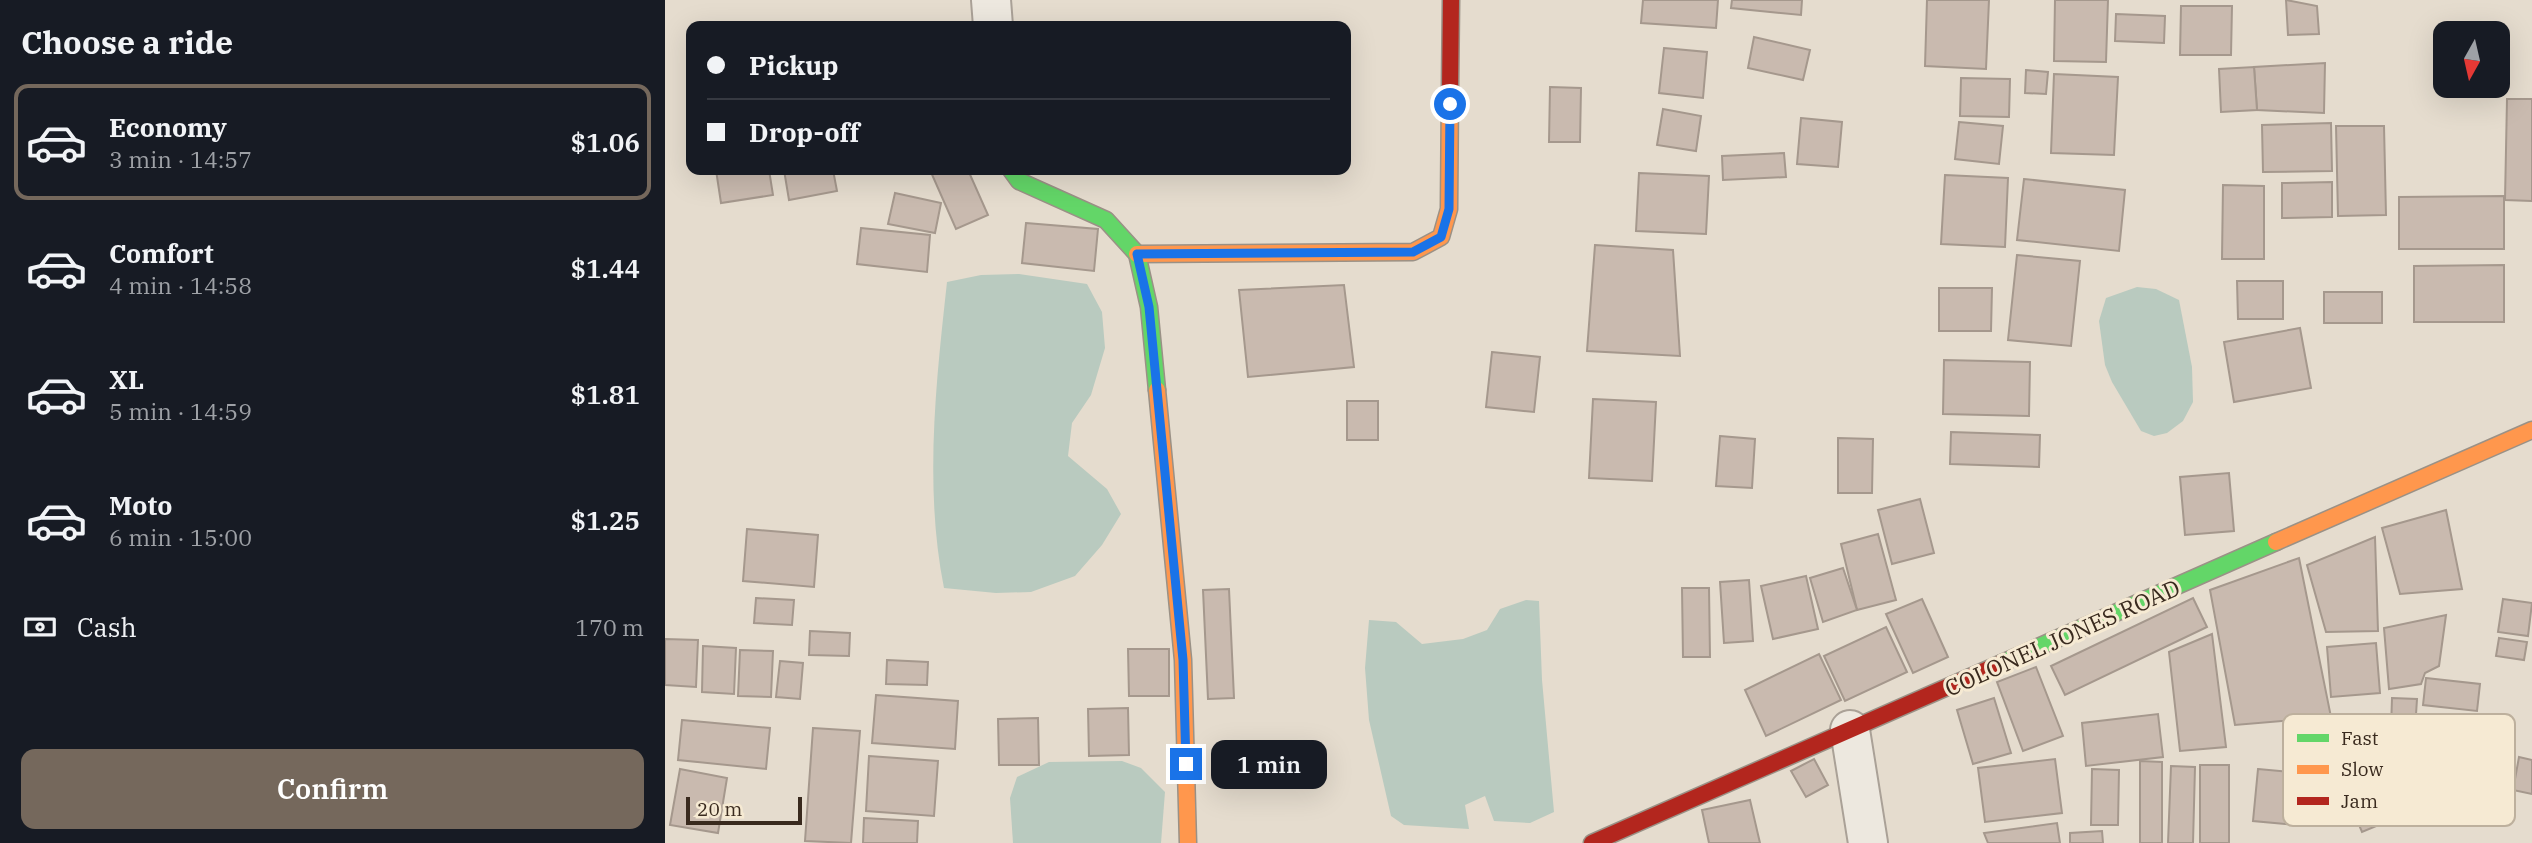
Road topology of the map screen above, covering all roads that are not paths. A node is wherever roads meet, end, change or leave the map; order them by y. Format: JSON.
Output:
{"nodes":[{"id":1,"x":991,"y":0,"type":"edge"},
{"id":2,"x":1451,"y":0,"type":"edge"},
{"id":3,"x":993,"y":21,"type":"edge"},
{"id":4,"x":1015,"y":175,"type":"edge"},
{"id":5,"x":1137,"y":254,"type":"junction"},
{"id":6,"x":2532,"y":430,"type":"edge"},
{"id":7,"x":1850,"y":730,"type":"junction"},
{"id":8,"x":1188,"y":843,"type":"edge"},
{"id":9,"x":1592,"y":843,"type":"edge"},
{"id":10,"x":1868,"y":843,"type":"edge"}],
"edges":[{"from":1,"to":3,"type":"street"},
{"from":2,"to":5,"type":"street"},
{"from":4,"to":5,"type":"street"},
{"from":5,"to":8,"type":"street"},
{"from":6,"to":7,"type":"street","name":"COLONEL JONES ROAD"},
{"from":7,"to":9,"type":"street","name":"COLONEL JONES ROAD"},
{"from":7,"to":10,"type":"street"}]}
